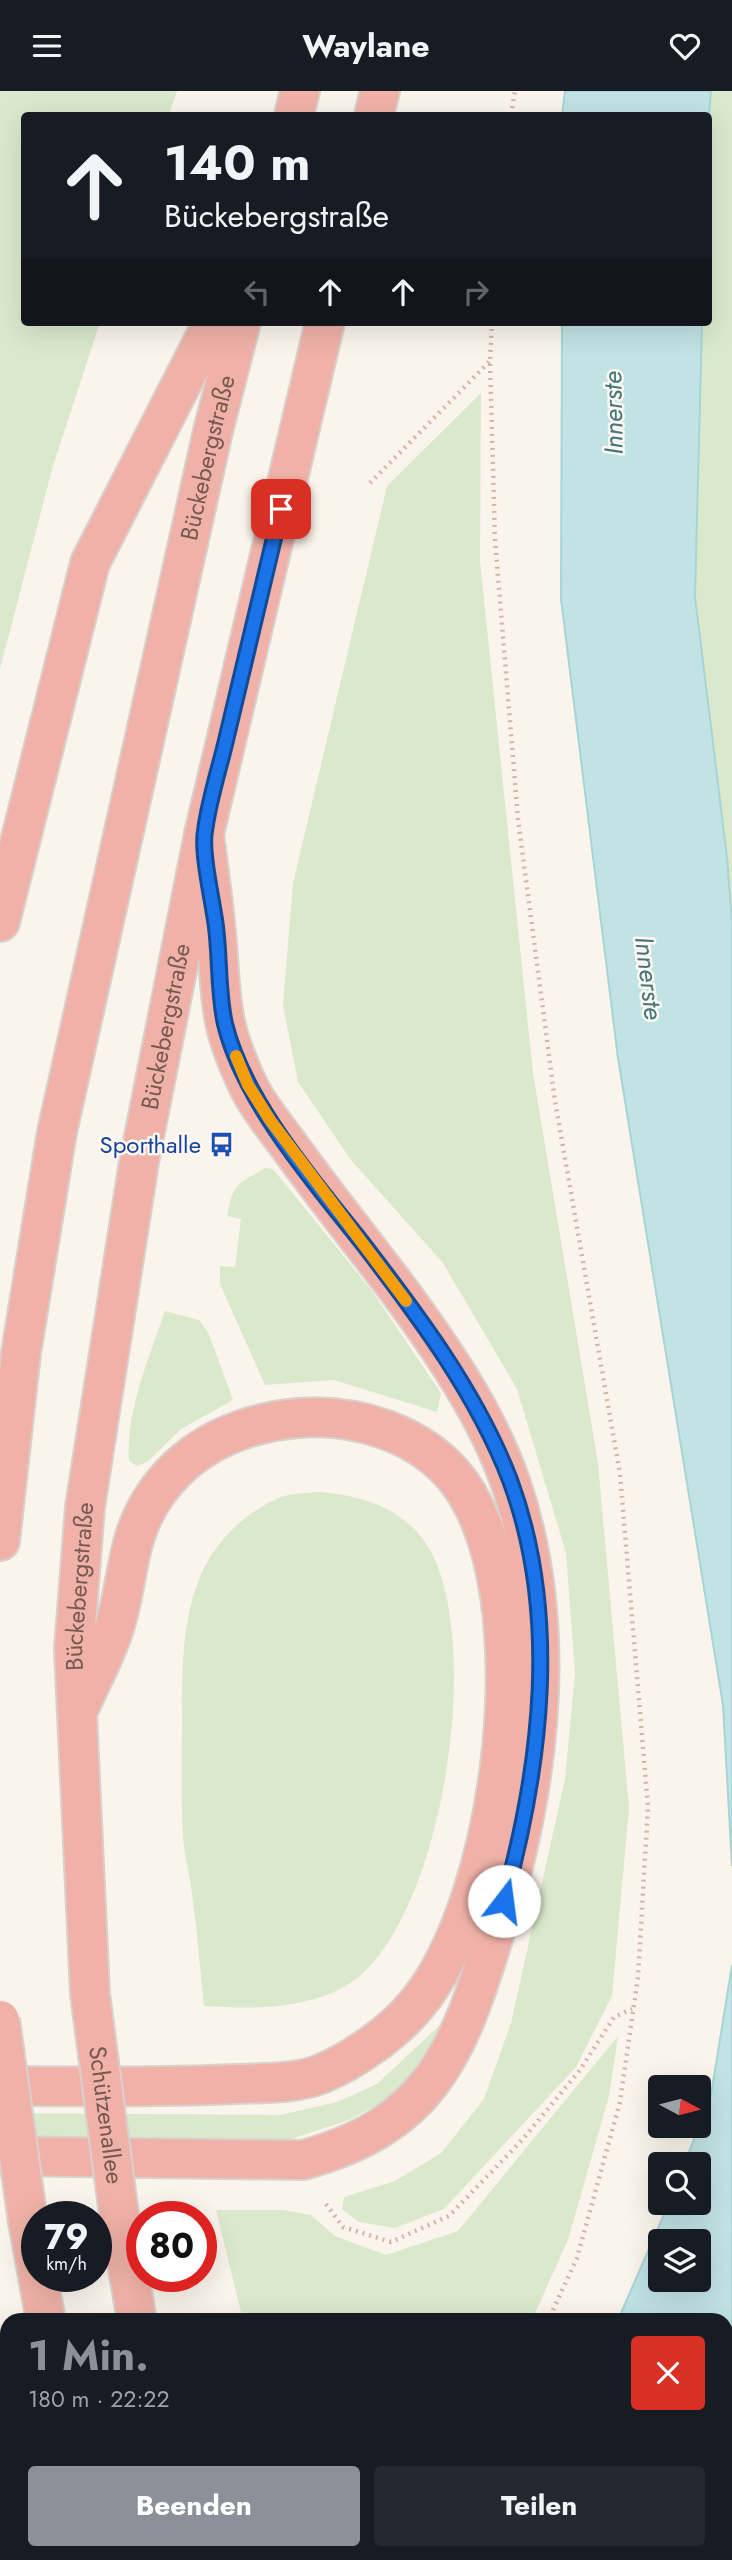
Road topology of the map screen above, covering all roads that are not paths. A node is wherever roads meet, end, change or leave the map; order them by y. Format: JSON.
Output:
{"nodes":[{"id":1,"x":300,"y":91,"type":"edge"},
{"id":2,"x":380,"y":91,"type":"edge"},
{"id":3,"x":295,"y":112,"type":"edge"},
{"id":4,"x":375,"y":112,"type":"edge"},
{"id":5,"x":211,"y":326,"type":"edge"},
{"id":6,"x":240,"y":326,"type":"edge"},
{"id":7,"x":324,"y":326,"type":"edge"},
{"id":8,"x":204,"y":834,"type":"junction"},
{"id":9,"x":0,"y":922,"type":"edge"},
{"id":10,"x":0,"y":1541,"type":"edge"},
{"id":11,"x":76,"y":1716,"type":"junction"},
{"id":12,"x":90,"y":1994,"type":"joint"},
{"id":13,"x":0,"y":2020,"type":"edge"},
{"id":14,"x":0,"y":2085,"type":"edge"},
{"id":15,"x":0,"y":2156,"type":"edge"},
{"id":16,"x":25,"y":2201,"type":"edge"},
{"id":17,"x":41,"y":2292,"type":"edge"},
{"id":18,"x":45,"y":2313,"type":"edge"},
{"id":19,"x":136,"y":2313,"type":"edge"}],
"edges":[{"from":1,"to":3,"type":"highway"},
{"from":2,"to":4,"type":"highway"},
{"from":5,"to":9,"type":"highway"},
{"from":6,"to":10,"type":"highway","name":"Bückebergstraße"},
{"from":7,"to":8,"type":"highway","name":"Bückebergstraße"},
{"from":8,"to":11,"type":"highway","name":"Bückebergstraße"},
{"from":8,"to":15,"type":"highway"},
{"from":11,"to":12,"type":"highway","name":"Bückebergstraße"},
{"from":11,"to":14,"type":"highway"},
{"from":12,"to":19,"type":"highway","name":"Schützenallee","bridge":true},
{"from":13,"to":16,"type":"highway","bridge":true},
{"from":17,"to":18,"type":"highway"}]}
